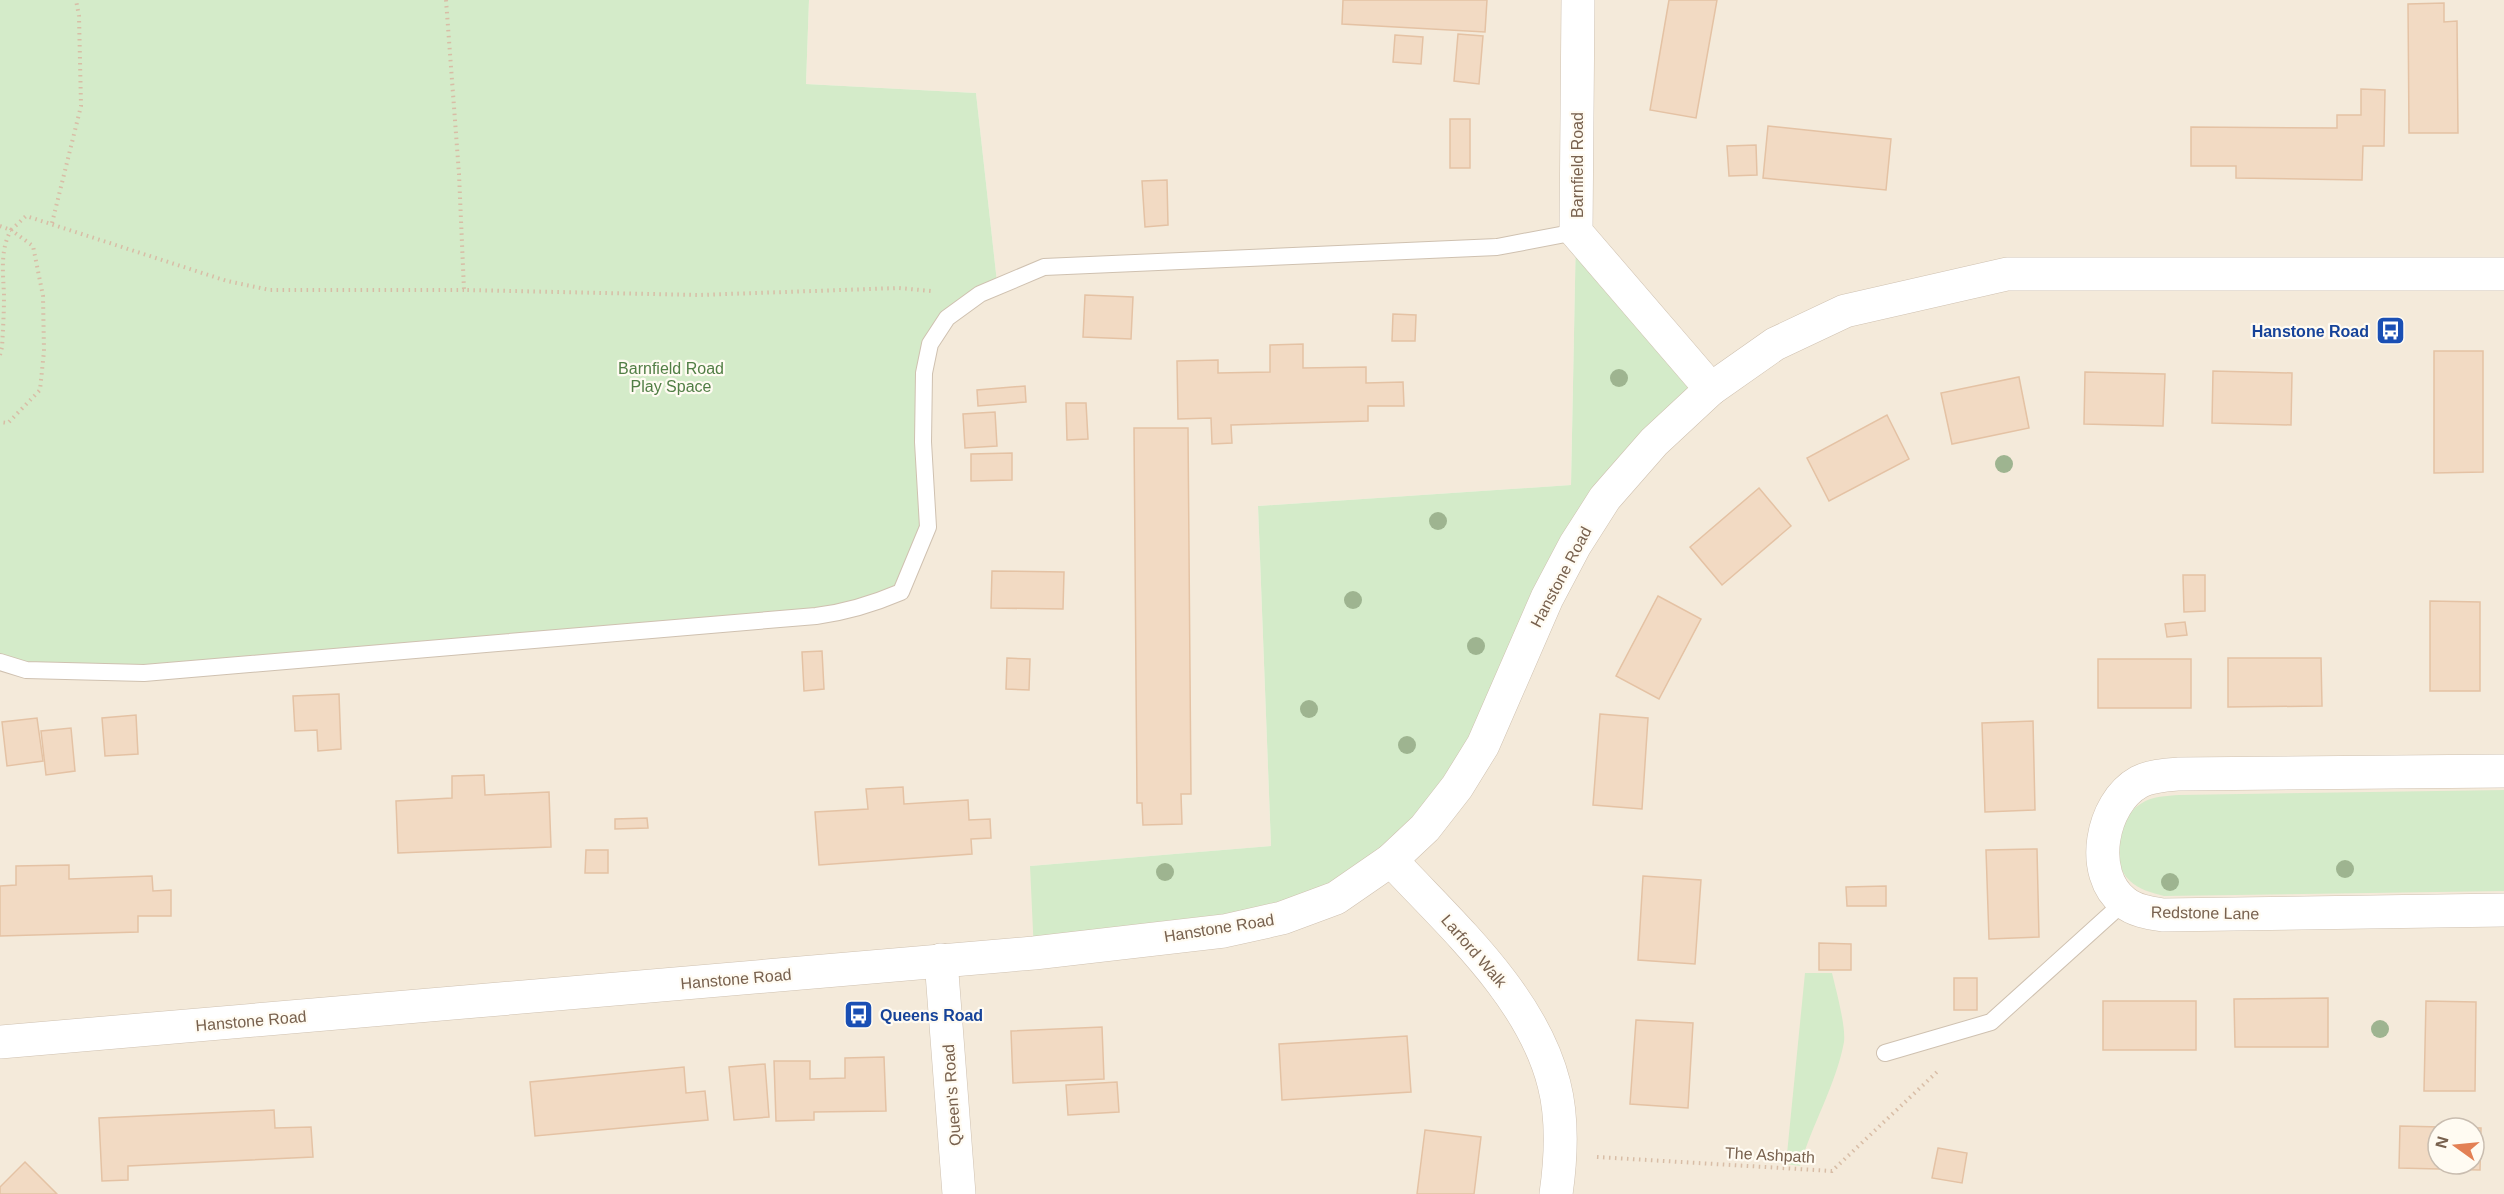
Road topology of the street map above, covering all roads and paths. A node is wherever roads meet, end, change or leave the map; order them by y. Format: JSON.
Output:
{"nodes":[{"id":1,"x":76,"y":0,"type":"edge"},
{"id":2,"x":446,"y":0,"type":"edge"},
{"id":3,"x":1578,"y":0,"type":"edge"},
{"id":4,"x":52,"y":224,"type":"junction"},
{"id":5,"x":0,"y":226,"type":"edge"},
{"id":6,"x":11,"y":230,"type":"junction"},
{"id":7,"x":1576,"y":232,"type":"junction"},
{"id":8,"x":2504,"y":274,"type":"edge"},
{"id":9,"x":464,"y":290,"type":"junction"},
{"id":10,"x":959,"y":309,"type":"junction"},
{"id":11,"x":0,"y":355,"type":"edge"},
{"id":12,"x":1711,"y":389,"type":"junction"},
{"id":13,"x":0,"y":422,"type":"edge"},
{"id":14,"x":0,"y":662,"type":"edge"},
{"id":15,"x":2504,"y":771,"type":"edge"},
{"id":16,"x":1391,"y":860,"type":"junction"},
{"id":17,"x":2124,"y":902,"type":"junction"},
{"id":18,"x":2504,"y":910,"type":"edge"},
{"id":19,"x":941,"y":960,"type":"junction"},
{"id":20,"x":0,"y":1042,"type":"edge"},
{"id":21,"x":1885,"y":1053,"type":"dead end"},
{"id":22,"x":1941,"y":1069,"type":"dead end"},
{"id":23,"x":1560,"y":1155,"type":"junction"},
{"id":24,"x":959,"y":1194,"type":"edge"},
{"id":25,"x":1556,"y":1194,"type":"edge"}],
"edges":[{"from":1,"to":4,"type":"path"},
{"from":2,"to":9,"type":"path"},
{"from":3,"to":7,"type":"street","name":"Barnfield Road"},
{"from":4,"to":6,"type":"path"},
{"from":4,"to":9,"type":"path"},
{"from":5,"to":6,"type":"path"},
{"from":6,"to":11,"type":"path"},
{"from":6,"to":13,"type":"path"},
{"from":7,"to":10,"type":"lane"},
{"from":7,"to":12,"type":"street","name":"Barnfield Road"},
{"from":8,"to":12,"type":"street","name":"Hanstone Road"},
{"from":9,"to":10,"type":"path"},
{"from":10,"to":14,"type":"lane"},
{"from":12,"to":16,"type":"street","name":"Hanstone Road"},
{"from":15,"to":17,"type":"street"},
{"from":16,"to":19,"type":"street","name":"Hanstone Road"},
{"from":16,"to":23,"type":"street","name":"Larford Walk"},
{"from":17,"to":18,"type":"street","name":"Redstone Lane"},
{"from":17,"to":21,"type":"lane"},
{"from":19,"to":20,"type":"street","name":"Hanstone Road"},
{"from":19,"to":24,"type":"street","name":"Queen's Road"},
{"from":22,"to":23,"type":"path","name":"The Ashpath"},
{"from":23,"to":25,"type":"street","name":"Larford Walk"}]}
